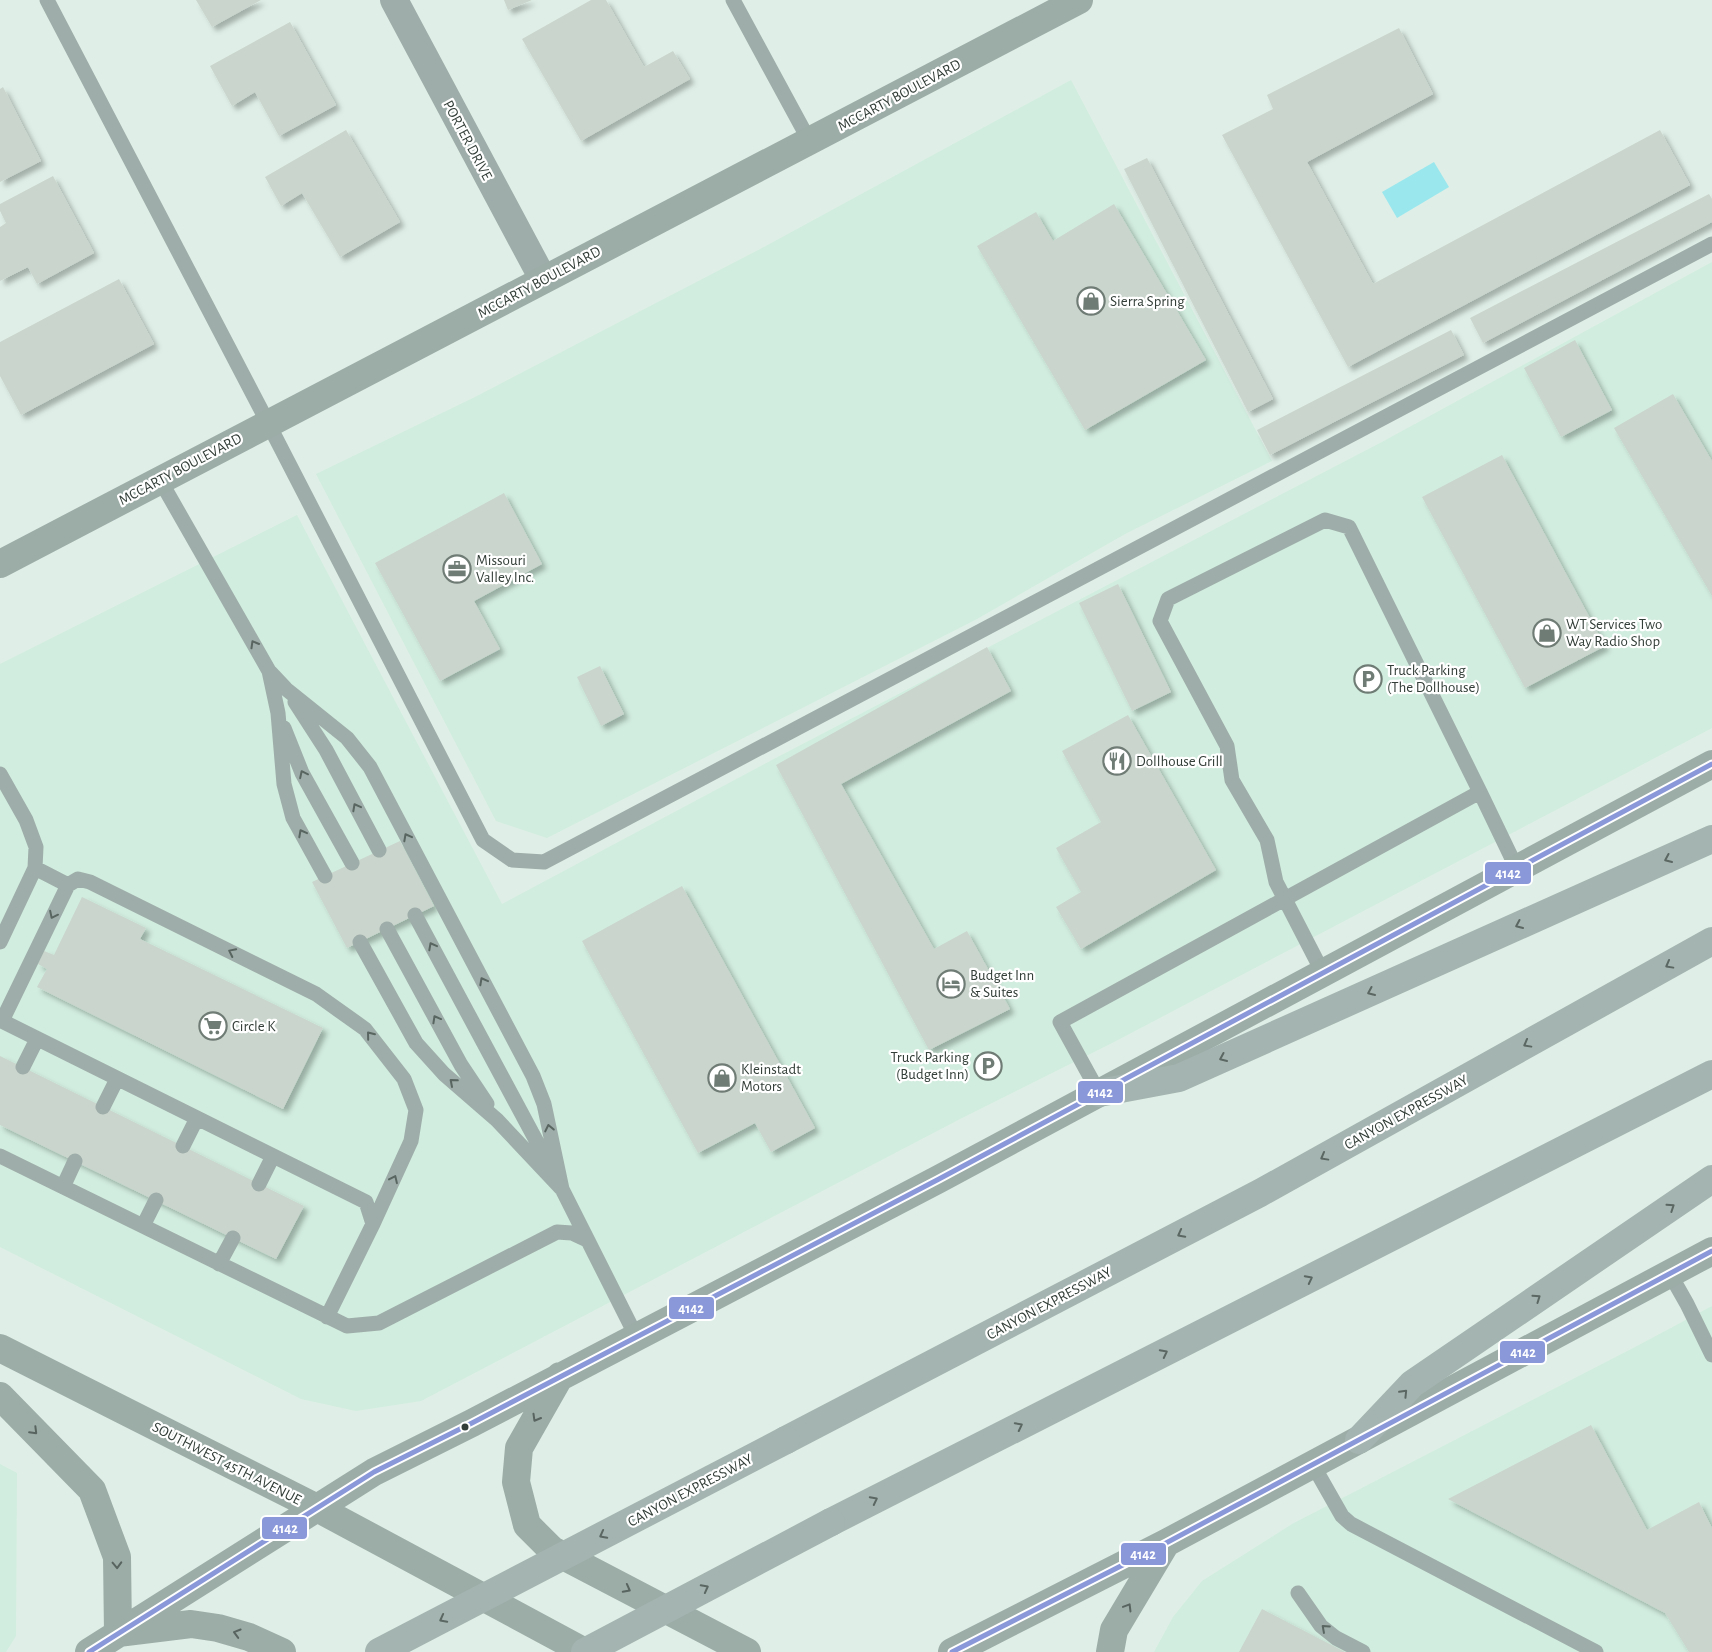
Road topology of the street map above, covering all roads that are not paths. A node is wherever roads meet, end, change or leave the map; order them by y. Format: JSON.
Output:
{"nodes":[{"id":1,"x":48,"y":0,"type":"edge"},
{"id":2,"x":394,"y":0,"type":"edge"},
{"id":3,"x":734,"y":0,"type":"edge"},
{"id":4,"x":1079,"y":0,"type":"edge"},
{"id":5,"x":810,"y":142,"type":"junction"},
{"id":6,"x":1712,"y":244,"type":"edge"},
{"id":7,"x":543,"y":279,"type":"junction"},
{"id":8,"x":268,"y":424,"type":"junction"},
{"id":9,"x":160,"y":480,"type":"junction"},
{"id":10,"x":0,"y":564,"type":"edge"},
{"id":11,"x":269,"y":671,"type":"junction"},
{"id":12,"x":286,"y":689,"type":"junction"},
{"id":13,"x":278,"y":713,"type":"junction"},
{"id":14,"x":1712,"y":764,"type":"edge"},
{"id":15,"x":0,"y":774,"type":"edge"},
{"id":16,"x":1480,"y":792,"type":"junction"},
{"id":17,"x":1712,"y":839,"type":"edge"},
{"id":18,"x":379,"y":850,"type":"dead end"},
{"id":19,"x":352,"y":863,"type":"dead end"},
{"id":20,"x":35,"y":868,"type":"junction"},
{"id":21,"x":1518,"y":868,"type":"junction"},
{"id":22,"x":325,"y":876,"type":"dead end"},
{"id":23,"x":68,"y":885,"type":"junction"},
{"id":24,"x":1285,"y":899,"type":"junction"},
{"id":25,"x":415,"y":915,"type":"dead end"},
{"id":26,"x":387,"y":929,"type":"dead end"},
{"id":27,"x":1712,"y":941,"type":"edge"},
{"id":28,"x":0,"y":942,"type":"edge"},
{"id":29,"x":360,"y":942,"type":"dead end"},
{"id":30,"x":1323,"y":972,"type":"junction"},
{"id":31,"x":1,"y":1021,"type":"edge"},
{"id":32,"x":37,"y":1039,"type":"junction"},
{"id":33,"x":23,"y":1067,"type":"dead end"},
{"id":34,"x":1712,"y":1074,"type":"edge"},
{"id":35,"x":117,"y":1078,"type":"junction"},
{"id":36,"x":1099,"y":1092,"type":"junction"},
{"id":37,"x":103,"y":1107,"type":"dead end"},
{"id":38,"x":197,"y":1118,"type":"junction"},
{"id":39,"x":497,"y":1120,"type":"junction"},
{"id":40,"x":183,"y":1146,"type":"dead end"},
{"id":41,"x":0,"y":1156,"type":"edge"},
{"id":42,"x":273,"y":1156,"type":"junction"},
{"id":43,"x":76,"y":1161,"type":"dead end"},
{"id":44,"x":1712,"y":1178,"type":"edge"},
{"id":45,"x":259,"y":1184,"type":"dead end"},
{"id":46,"x":63,"y":1187,"type":"junction"},
{"id":47,"x":562,"y":1189,"type":"junction"},
{"id":48,"x":156,"y":1200,"type":"dead end"},
{"id":49,"x":373,"y":1224,"type":"junction"},
{"id":50,"x":143,"y":1226,"type":"junction"},
{"id":51,"x":233,"y":1238,"type":"dead end"},
{"id":52,"x":587,"y":1240,"type":"junction"},
{"id":53,"x":1712,"y":1252,"type":"edge"},
{"id":54,"x":220,"y":1264,"type":"junction"},
{"id":55,"x":1670,"y":1274,"type":"junction"},
{"id":56,"x":327,"y":1317,"type":"junction"},
{"id":57,"x":636,"y":1336,"type":"junction"},
{"id":58,"x":0,"y":1348,"type":"edge"},
{"id":59,"x":1712,"y":1355,"type":"edge"},
{"id":60,"x":560,"y":1376,"type":"junction"},
{"id":61,"x":0,"y":1396,"type":"edge"},
{"id":62,"x":1359,"y":1440,"type":"junction"},
{"id":63,"x":1313,"y":1465,"type":"junction"},
{"id":64,"x":317,"y":1508,"type":"junction"},
{"id":65,"x":1166,"y":1544,"type":"junction"},
{"id":66,"x":1298,"y":1593,"type":"dead end"},
{"id":67,"x":118,"y":1633,"type":"junction"},
{"id":68,"x":89,"y":1652,"type":"edge"},
{"id":69,"x":282,"y":1652,"type":"edge"},
{"id":70,"x":379,"y":1652,"type":"edge"},
{"id":71,"x":585,"y":1652,"type":"edge"},
{"id":72,"x":747,"y":1652,"type":"edge"},
{"id":73,"x":952,"y":1652,"type":"edge"},
{"id":74,"x":1110,"y":1652,"type":"edge"},
{"id":75,"x":1363,"y":1652,"type":"edge"},
{"id":76,"x":1596,"y":1652,"type":"edge"}],
"edges":[{"from":1,"to":8,"type":"lane"},
{"from":2,"to":7,"type":"street","name":"PORTER DRIVE"},
{"from":3,"to":5,"type":"lane"},
{"from":4,"to":5,"type":"main road","name":"MCCARTY BOULEVARD"},
{"from":5,"to":7,"type":"main road","name":"MCCARTY BOULEVARD"},
{"from":6,"to":8,"type":"lane"},
{"from":7,"to":8,"type":"main road","name":"MCCARTY BOULEVARD"},
{"from":8,"to":9,"type":"main road","name":"MCCARTY BOULEVARD"},
{"from":9,"to":10,"type":"main road","name":"MCCARTY BOULEVARD"},
{"from":11,"to":9,"type":"lane","one_way":true},
{"from":11,"to":12,"type":"lane"},
{"from":11,"to":13,"type":"lane"},
{"from":18,"to":12,"type":"lane","one_way":true},
{"from":47,"to":12,"type":"lane","one_way":true},
{"from":19,"to":13,"type":"lane","one_way":true},
{"from":22,"to":13,"type":"lane","one_way":true},
{"from":14,"to":21,"type":"main road"},
{"from":15,"to":20,"type":"lane"},
{"from":16,"to":21,"type":"lane"},
{"from":16,"to":24,"type":"lane"},
{"from":16,"to":24,"type":"lane"},
{"from":17,"to":36,"type":"highway","one_way":true},
{"from":20,"to":23,"type":"lane"},
{"from":20,"to":28,"type":"lane"},
{"from":21,"to":30,"type":"main road"},
{"from":23,"to":31,"type":"lane","one_way":true},
{"from":49,"to":23,"type":"lane","one_way":true},
{"from":24,"to":30,"type":"lane"},
{"from":24,"to":36,"type":"lane"},
{"from":47,"to":25,"type":"lane","one_way":true},
{"from":39,"to":26,"type":"lane","one_way":true},
{"from":27,"to":70,"type":"highway","name":"CANYON EXPRESSWAY","one_way":true,"bridge":true},
{"from":39,"to":29,"type":"lane","one_way":true},
{"from":30,"to":36,"type":"main road"},
{"from":31,"to":32,"type":"lane"},
{"from":32,"to":33,"type":"lane"},
{"from":32,"to":35,"type":"lane"},
{"from":71,"to":34,"type":"highway","one_way":true,"bridge":true},
{"from":35,"to":37,"type":"lane"},
{"from":35,"to":38,"type":"lane"},
{"from":36,"to":57,"type":"main road"},
{"from":38,"to":40,"type":"lane"},
{"from":38,"to":42,"type":"lane"},
{"from":39,"to":47,"type":"lane"},
{"from":41,"to":46,"type":"lane"},
{"from":42,"to":45,"type":"lane"},
{"from":42,"to":49,"type":"lane"},
{"from":43,"to":46,"type":"lane"},
{"from":62,"to":44,"type":"highway","one_way":true},
{"from":46,"to":50,"type":"lane"},
{"from":47,"to":52,"type":"lane"},
{"from":48,"to":50,"type":"lane"},
{"from":49,"to":56,"type":"lane"},
{"from":50,"to":54,"type":"lane"},
{"from":51,"to":54,"type":"lane"},
{"from":52,"to":56,"type":"lane"},
{"from":52,"to":57,"type":"lane"},
{"from":53,"to":55,"type":"main road"},
{"from":54,"to":56,"type":"lane"},
{"from":55,"to":59,"type":"lane"},
{"from":55,"to":62,"type":"main road"},
{"from":57,"to":60,"type":"main road"},
{"from":58,"to":64,"type":"main road","name":"SOUTHWEST 45TH AVENUE"},
{"from":60,"to":64,"type":"main road"},
{"from":60,"to":72,"type":"main road","one_way":true},
{"from":61,"to":67,"type":"main road","one_way":true},
{"from":62,"to":63,"type":"main road"},
{"from":63,"to":65,"type":"main road"},
{"from":63,"to":76,"type":"lane"},
{"from":64,"to":67,"type":"main road"},
{"from":64,"to":71,"type":"main road","name":"SOUTHWEST 45TH AVENUE"},
{"from":65,"to":73,"type":"main road"},
{"from":74,"to":65,"type":"main road","one_way":true},
{"from":75,"to":66,"type":"lane","one_way":true},
{"from":67,"to":68,"type":"main road"},
{"from":69,"to":67,"type":"main road","one_way":true}]}
